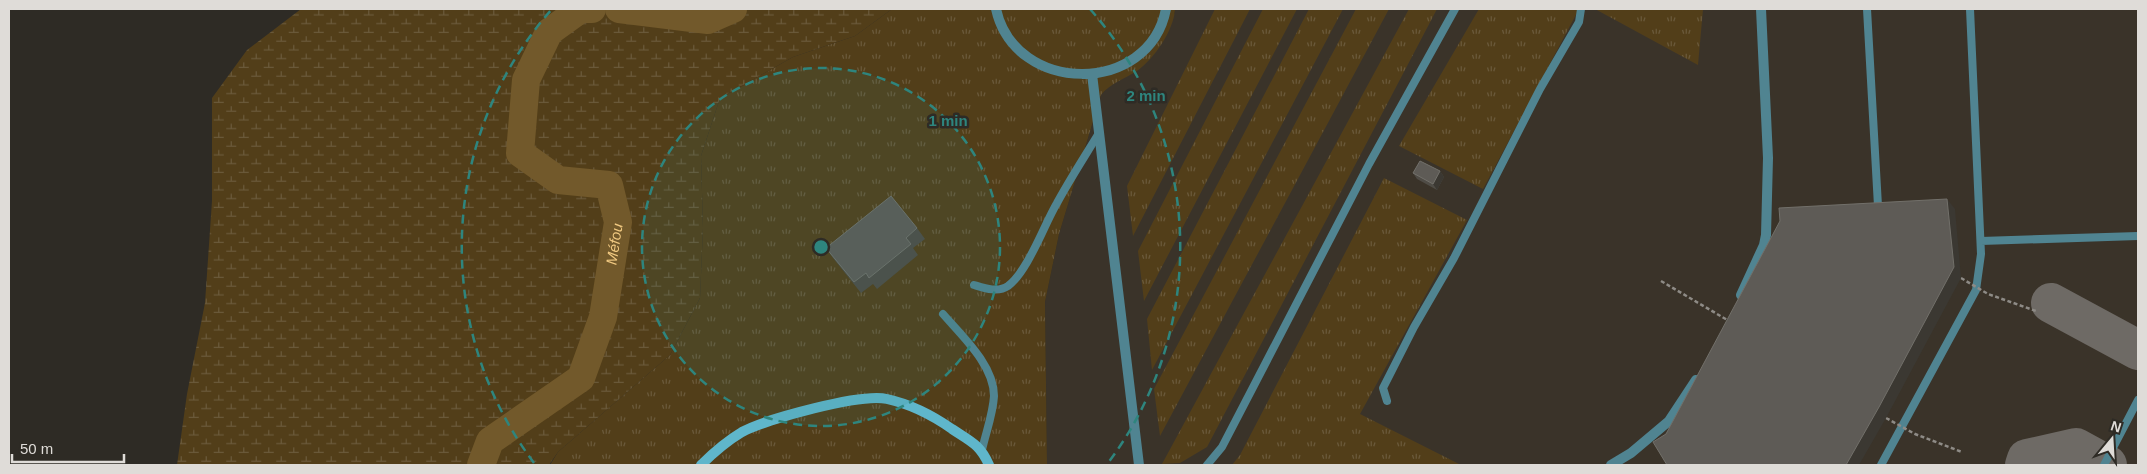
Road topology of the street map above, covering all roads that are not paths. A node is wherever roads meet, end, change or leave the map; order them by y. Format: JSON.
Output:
{"nodes":[{"id":1,"x":996,"y":9,"type":"edge"},
{"id":2,"x":1166,"y":9,"type":"edge"},
{"id":3,"x":1455,"y":9,"type":"edge"},
{"id":4,"x":1581,"y":9,"type":"edge"},
{"id":5,"x":1761,"y":9,"type":"edge"},
{"id":6,"x":1867,"y":9,"type":"edge"},
{"id":7,"x":1970,"y":9,"type":"edge"},
{"id":8,"x":1092,"y":74,"type":"junction"},
{"id":9,"x":1099,"y":133,"type":"junction"},
{"id":10,"x":1878,"y":206,"type":"edge"},
{"id":11,"x":2138,"y":236,"type":"edge"},
{"id":12,"x":1981,"y":241,"type":"junction"},
{"id":13,"x":974,"y":284,"type":"dead end"},
{"id":14,"x":1735,"y":307,"type":"edge"},
{"id":15,"x":943,"y":314,"type":"dead end"},
{"id":16,"x":1702,"y":368,"type":"edge"},
{"id":17,"x":2138,"y":400,"type":"edge"},
{"id":18,"x":1387,"y":401,"type":"dead end"},
{"id":19,"x":982,"y":450,"type":"junction"},
{"id":20,"x":701,"y":465,"type":"edge"},
{"id":21,"x":989,"y":465,"type":"edge"},
{"id":22,"x":1139,"y":465,"type":"edge"},
{"id":23,"x":1207,"y":465,"type":"edge"},
{"id":24,"x":1611,"y":465,"type":"edge"},
{"id":25,"x":1881,"y":465,"type":"edge"},
{"id":26,"x":2104,"y":465,"type":"edge"}],
"edges":[{"from":1,"to":8,"type":"street"},
{"from":2,"to":8,"type":"street"},
{"from":3,"to":23,"type":"lane"},
{"from":4,"to":18,"type":"lane"},
{"from":5,"to":14,"type":"street"},
{"from":6,"to":10,"type":"lane"},
{"from":7,"to":12,"type":"lane"},
{"from":8,"to":9,"type":"street"},
{"from":9,"to":13,"type":"lane"},
{"from":9,"to":22,"type":"street"},
{"from":11,"to":12,"type":"lane"},
{"from":12,"to":25,"type":"lane"},
{"from":15,"to":19,"type":"lane"},
{"from":16,"to":24,"type":"street"},
{"from":17,"to":26,"type":"lane"},
{"from":19,"to":20,"type":"main road"},
{"from":19,"to":21,"type":"main road"}]}
